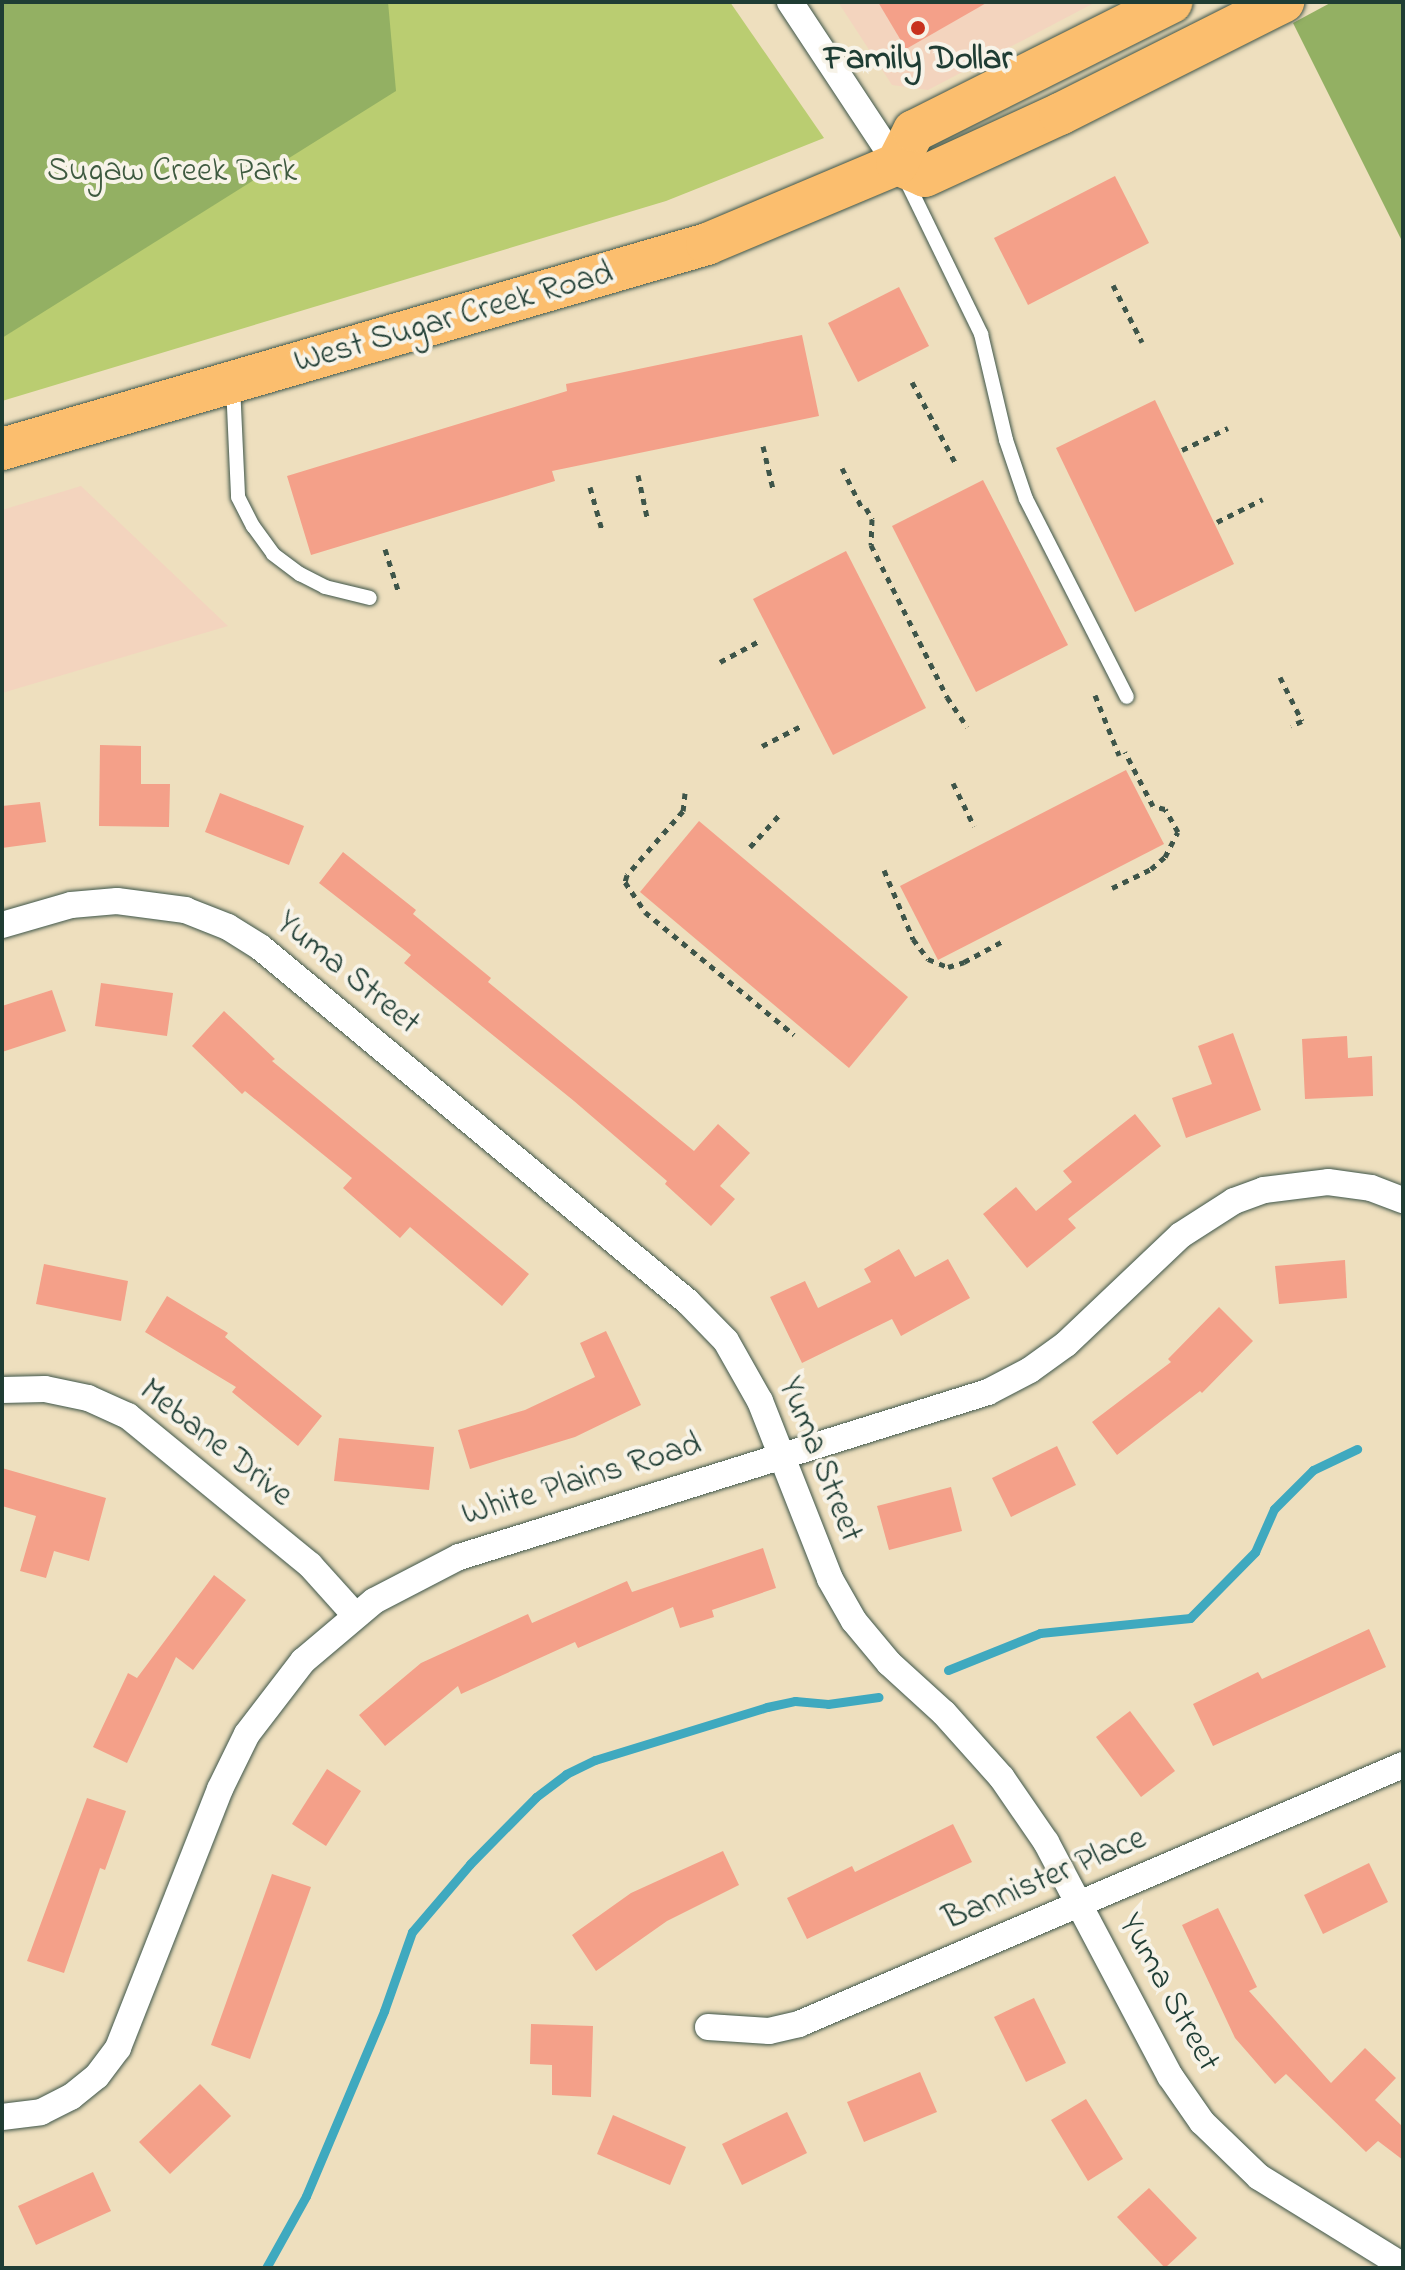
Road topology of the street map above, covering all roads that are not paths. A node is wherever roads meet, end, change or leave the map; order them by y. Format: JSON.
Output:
{"nodes":[{"id":1,"x":790,"y":2,"type":"edge"},
{"id":2,"x":1172,"y":2,"type":"edge"},
{"id":3,"x":1283,"y":2,"type":"edge"},
{"id":4,"x":897,"y":164,"type":"junction"},
{"id":5,"x":233,"y":383,"type":"junction"},
{"id":6,"x":2,"y":449,"type":"edge"},
{"id":7,"x":370,"y":598,"type":"dead end"},
{"id":8,"x":1127,"y":697,"type":"dead end"},
{"id":9,"x":2,"y":925,"type":"edge"},
{"id":10,"x":1403,"y":1200,"type":"edge"},
{"id":11,"x":2,"y":1390,"type":"edge"},
{"id":12,"x":782,"y":1457,"type":"junction"},
{"id":13,"x":355,"y":1615,"type":"junction"},
{"id":14,"x":1403,"y":1765,"type":"edge"},
{"id":15,"x":1079,"y":1905,"type":"junction"},
{"id":16,"x":708,"y":2027,"type":"dead end"},
{"id":17,"x":2,"y":2117,"type":"edge"},
{"id":18,"x":1403,"y":2266,"type":"edge"}],
"edges":[{"from":1,"to":4,"type":"street"},
{"from":2,"to":4,"type":"main road"},
{"from":3,"to":4,"type":"main road"},
{"from":4,"to":5,"type":"main road","name":"West Sugar Creek Road"},
{"from":4,"to":8,"type":"lane"},
{"from":5,"to":6,"type":"main road","name":"West Sugar Creek Road"},
{"from":5,"to":7,"type":"lane"},
{"from":9,"to":12,"type":"street","name":"Yuma Street"},
{"from":10,"to":12,"type":"street","name":"White Plains Road"},
{"from":11,"to":13,"type":"street","name":"Mebane Drive"},
{"from":12,"to":13,"type":"street","name":"White Plains Road"},
{"from":12,"to":15,"type":"street","name":"Yuma Street"},
{"from":13,"to":17,"type":"street","name":"White Plains Road"},
{"from":14,"to":15,"type":"street","name":"Bannister Place"},
{"from":15,"to":16,"type":"street","name":"Bannister Place"},
{"from":15,"to":18,"type":"street","name":"Yuma Street"}]}
